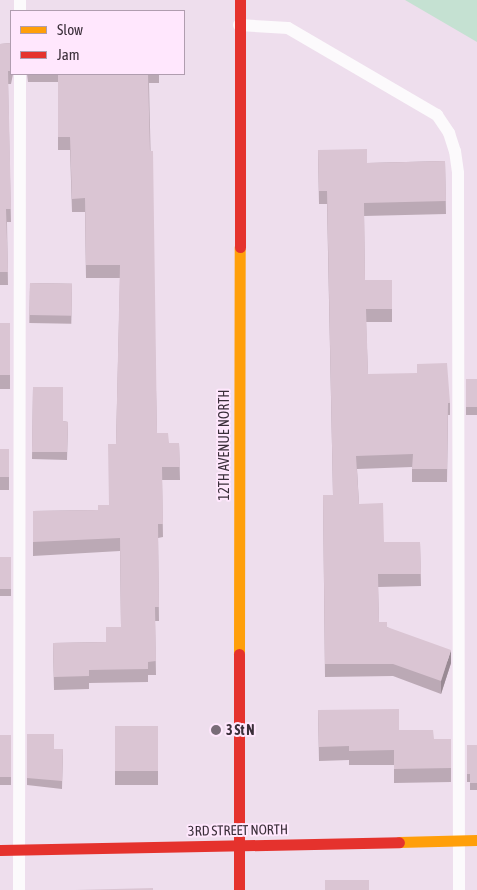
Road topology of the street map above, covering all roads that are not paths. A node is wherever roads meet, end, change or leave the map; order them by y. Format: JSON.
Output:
{"nodes":[{"id":1,"x":240,"y":0,"type":"edge"},
{"id":2,"x":240,"y":25,"type":"junction"},
{"id":3,"x":20,"y":75,"type":"edge"},
{"id":4,"x":459,"y":840,"type":"junction"},
{"id":5,"x":477,"y":840,"type":"edge"},
{"id":6,"x":240,"y":845,"type":"junction"},
{"id":7,"x":20,"y":849,"type":"junction"},
{"id":8,"x":0,"y":850,"type":"edge"},
{"id":9,"x":19,"y":890,"type":"edge"},
{"id":10,"x":239,"y":890,"type":"edge"},
{"id":11,"x":459,"y":890,"type":"edge"}],
"edges":[{"from":1,"to":2,"type":"street","name":"12TH AVENUE NORTH"},
{"from":2,"to":4,"type":"lane"},
{"from":2,"to":6,"type":"street","name":"12TH AVENUE NORTH"},
{"from":3,"to":7,"type":"lane"},
{"from":4,"to":5,"type":"street","name":"3RD STREET NORTH"},
{"from":4,"to":6,"type":"street","name":"3RD STREET NORTH"},
{"from":4,"to":11,"type":"lane"},
{"from":6,"to":7,"type":"street","name":"3RD STREET NORTH"},
{"from":6,"to":10,"type":"street","name":"12TH AVENUE NORTH"},
{"from":7,"to":8,"type":"street","name":"3RD STREET NORTH"},
{"from":7,"to":9,"type":"lane"}]}
